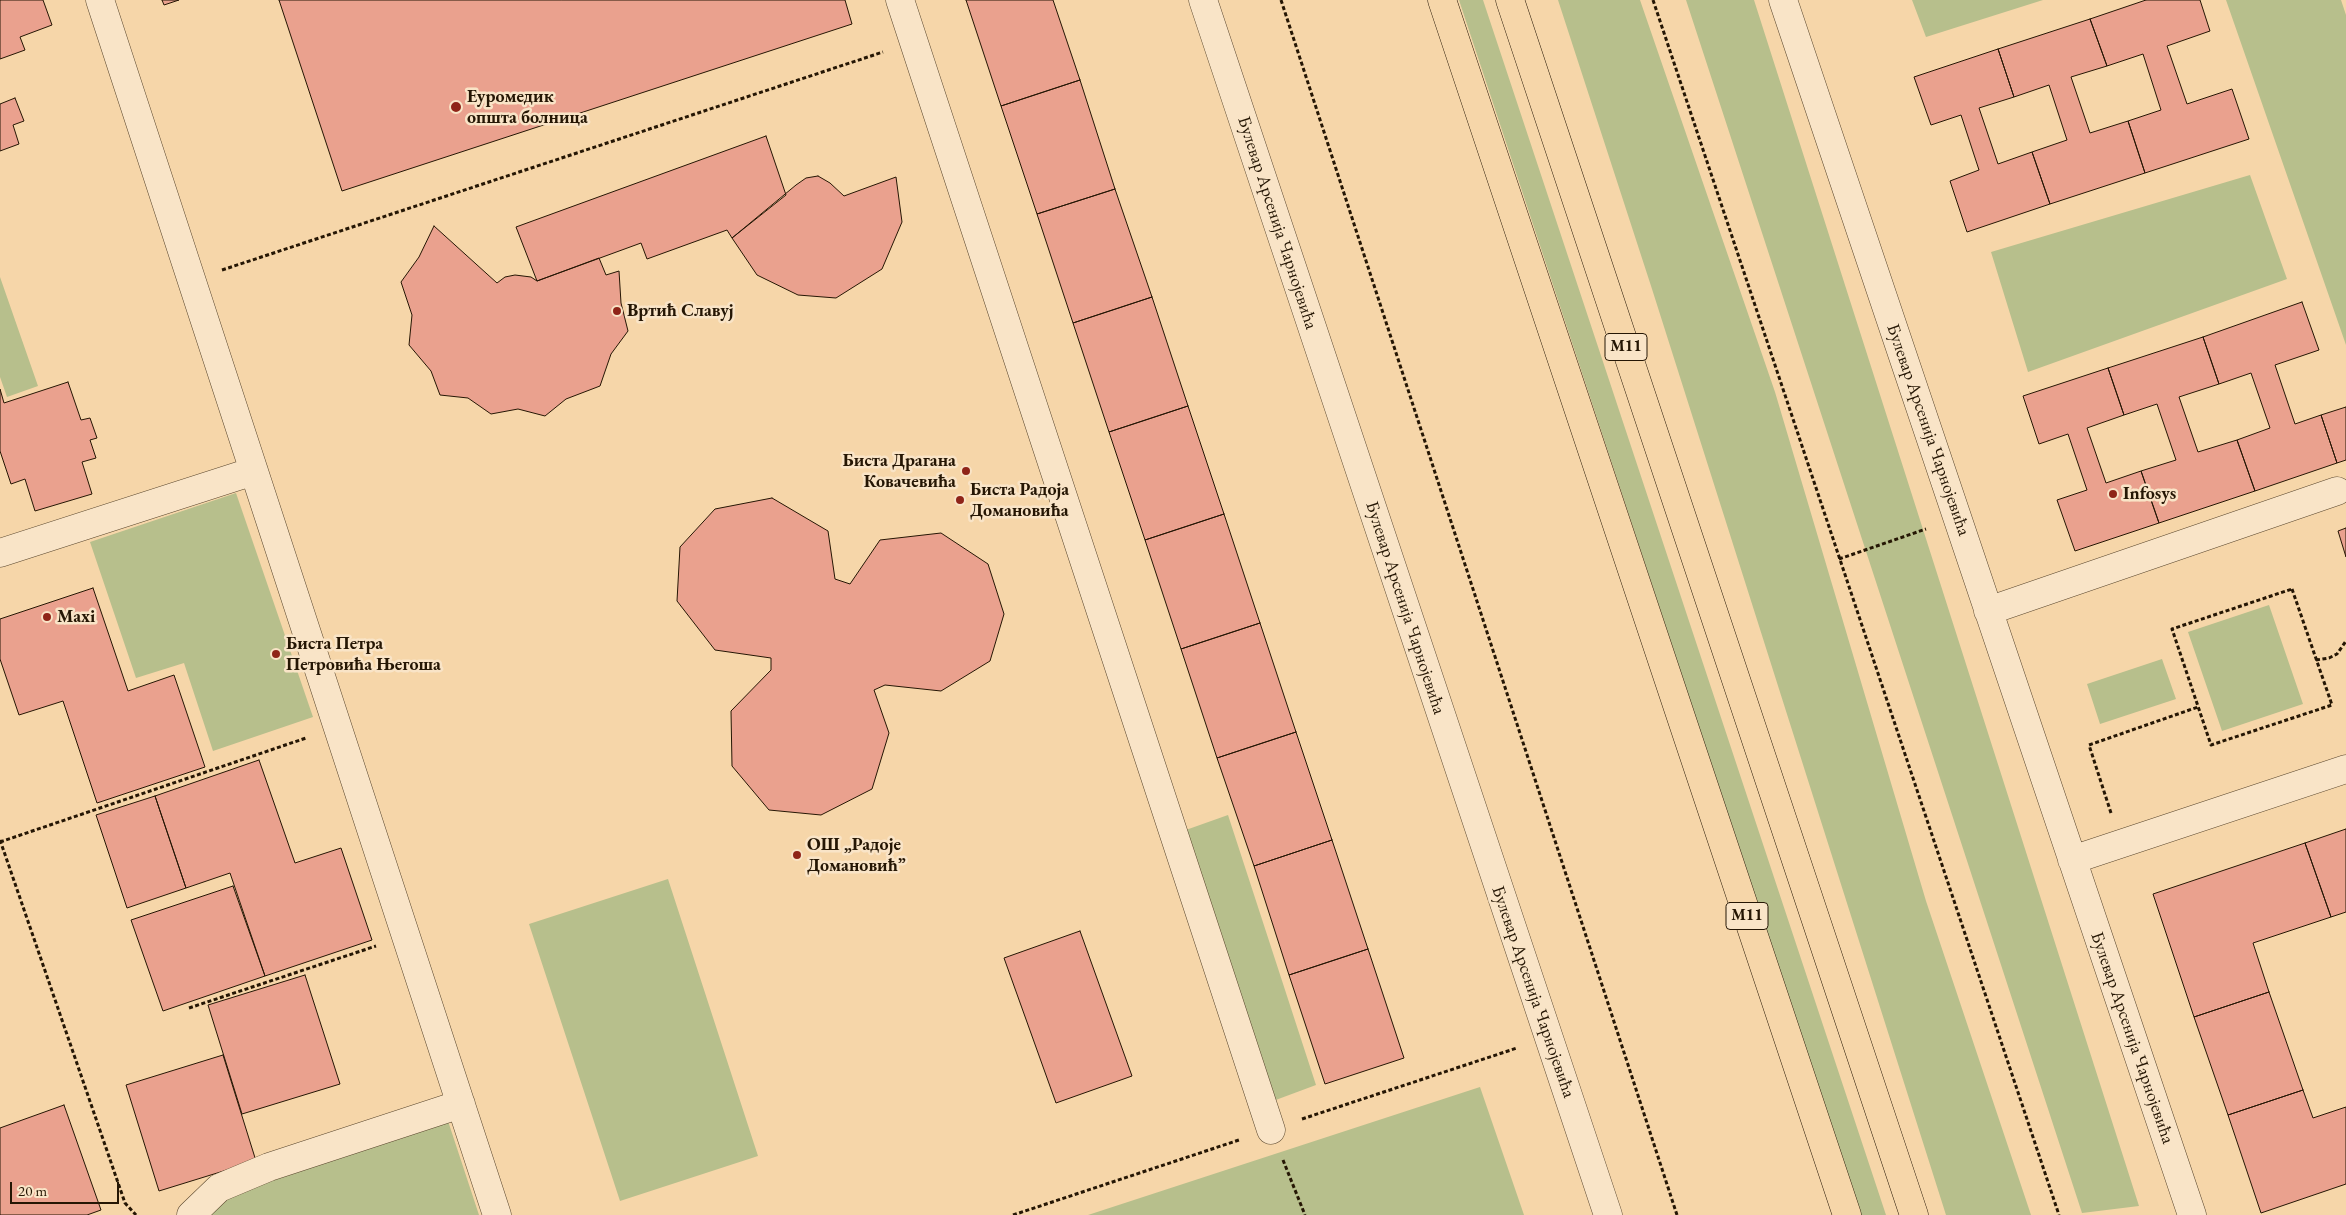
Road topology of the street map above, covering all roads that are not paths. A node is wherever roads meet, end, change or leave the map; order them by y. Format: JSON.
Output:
{"nodes":[{"id":1,"x":100,"y":0,"type":"edge"},
{"id":2,"x":900,"y":0,"type":"edge"},
{"id":3,"x":1203,"y":0,"type":"edge"},
{"id":4,"x":1442,"y":0,"type":"edge"},
{"id":5,"x":1510,"y":0,"type":"edge"},
{"id":6,"x":1783,"y":0,"type":"edge"},
{"id":7,"x":254,"y":471,"type":"junction"},
{"id":8,"x":2337,"y":491,"type":"dead end"},
{"id":9,"x":0,"y":553,"type":"edge"},
{"id":10,"x":1988,"y":611,"type":"junction"},
{"id":11,"x":2346,"y":769,"type":"edge"},
{"id":12,"x":2072,"y":860,"type":"junction"},
{"id":13,"x":461,"y":1104,"type":"junction"},
{"id":14,"x":1271,"y":1130,"type":"road end"},
{"id":15,"x":1898,"y":1164,"type":"junction"},
{"id":16,"x":1845,"y":1213,"type":"edge"},
{"id":17,"x":191,"y":1215,"type":"edge"},
{"id":18,"x":497,"y":1215,"type":"edge"},
{"id":19,"x":1608,"y":1215,"type":"edge"},
{"id":20,"x":1914,"y":1215,"type":"edge"},
{"id":21,"x":1923,"y":1215,"type":"edge"},
{"id":22,"x":2192,"y":1215,"type":"edge"}],
"edges":[{"from":1,"to":7,"type":"street"},
{"from":2,"to":14,"type":"street"},
{"from":3,"to":19,"type":"street","name":"Булевар Арсенија Чарнојевића"},
{"from":4,"to":16,"type":"highway","number":"M11"},
{"from":5,"to":15,"type":"highway","number":"M11"},
{"from":6,"to":10,"type":"street","name":"Булевар Арсенија Чарнојевића"},
{"from":7,"to":9,"type":"street"},
{"from":7,"to":13,"type":"street"},
{"from":8,"to":10,"type":"street"},
{"from":10,"to":12,"type":"street","name":"Булевар Арсенија Чарнојевића"},
{"from":11,"to":12,"type":"street"},
{"from":12,"to":22,"type":"street","name":"Булевар Арсенија Чарнојевића"},
{"from":13,"to":17,"type":"street"},
{"from":13,"to":18,"type":"street"},
{"from":15,"to":20,"type":"highway","number":"M11"},
{"from":15,"to":21,"type":"highway"}]}
